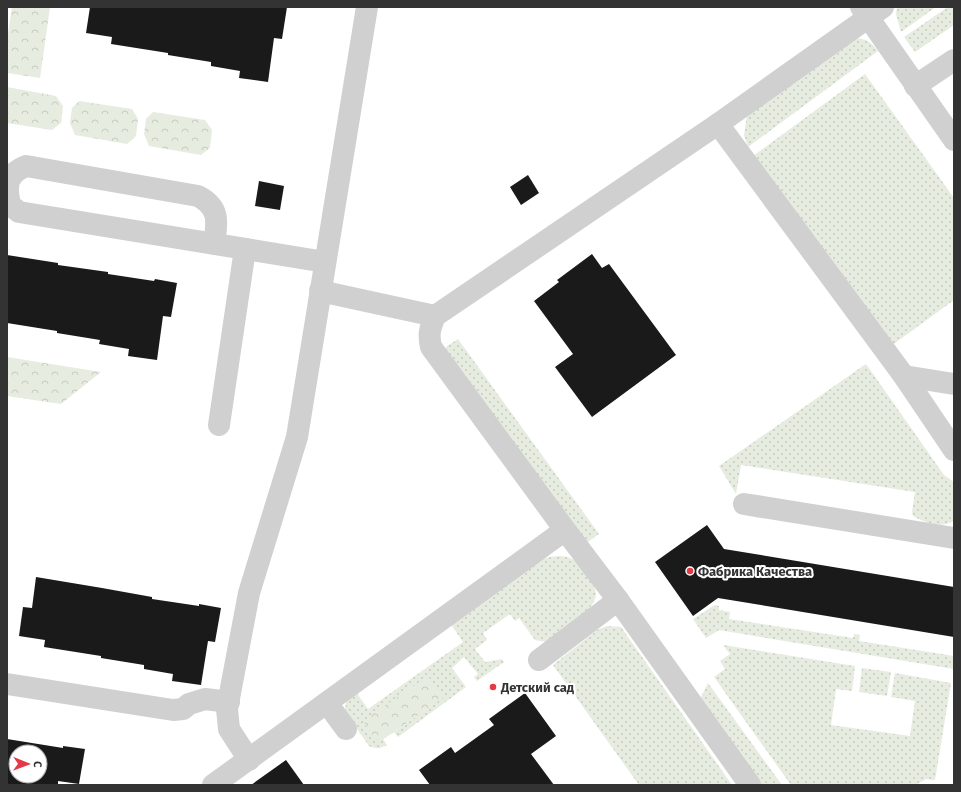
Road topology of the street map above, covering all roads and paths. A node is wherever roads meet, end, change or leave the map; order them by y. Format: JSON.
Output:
{"nodes":[{"id":1,"x":367,"y":7,"type":"edge"},
{"id":2,"x":870,"y":10,"type":"edge"},
{"id":3,"x":954,"y":60,"type":"edge"},
{"id":4,"x":915,"y":86,"type":"junction"},
{"id":5,"x":718,"y":124,"type":"junction"},
{"id":6,"x":954,"y":140,"type":"edge"},
{"id":7,"x":214,"y":244,"type":"junction"},
{"id":8,"x":245,"y":249,"type":"junction"},
{"id":9,"x":325,"y":262,"type":"junction"},
{"id":10,"x":320,"y":291,"type":"junction"},
{"id":11,"x":435,"y":316,"type":"junction"},
{"id":12,"x":904,"y":376,"type":"junction"},
{"id":13,"x":954,"y":384,"type":"edge"},
{"id":14,"x":219,"y":425,"type":"dead end"},
{"id":15,"x":954,"y":450,"type":"edge"},
{"id":16,"x":744,"y":504,"type":"dead end"},
{"id":17,"x":565,"y":530,"type":"junction"},
{"id":18,"x":954,"y":538,"type":"edge"},
{"id":19,"x":618,"y":600,"type":"junction"},
{"id":20,"x":539,"y":660,"type":"dead end"},
{"id":21,"x":7,"y":684,"type":"edge"},
{"id":22,"x":229,"y":702,"type":"junction"},
{"id":23,"x":327,"y":703,"type":"junction"},
{"id":24,"x":346,"y":730,"type":"dead end"},
{"id":25,"x":249,"y":760,"type":"junction"},
{"id":26,"x":213,"y":785,"type":"edge"},
{"id":27,"x":750,"y":785,"type":"edge"}],
"edges":[{"from":1,"to":9,"type":"lane"},
{"from":2,"to":4,"type":"lane"},
{"from":2,"to":5,"type":"lane"},
{"from":3,"to":4,"type":"lane"},
{"from":4,"to":6,"type":"lane"},
{"from":5,"to":11,"type":"lane"},
{"from":5,"to":12,"type":"lane"},
{"from":7,"to":7,"type":"lane"},
{"from":7,"to":8,"type":"lane"},
{"from":8,"to":9,"type":"lane"},
{"from":8,"to":14,"type":"lane"},
{"from":9,"to":10,"type":"lane"},
{"from":10,"to":11,"type":"lane"},
{"from":10,"to":22,"type":"lane"},
{"from":11,"to":17,"type":"lane"},
{"from":12,"to":13,"type":"lane"},
{"from":12,"to":15,"type":"lane"},
{"from":16,"to":18,"type":"lane"},
{"from":17,"to":19,"type":"lane"},
{"from":17,"to":23,"type":"lane"},
{"from":19,"to":20,"type":"lane"},
{"from":19,"to":27,"type":"lane"},
{"from":21,"to":22,"type":"lane"},
{"from":22,"to":25,"type":"lane"},
{"from":23,"to":24,"type":"lane"},
{"from":23,"to":25,"type":"lane"},
{"from":25,"to":26,"type":"lane"}]}
